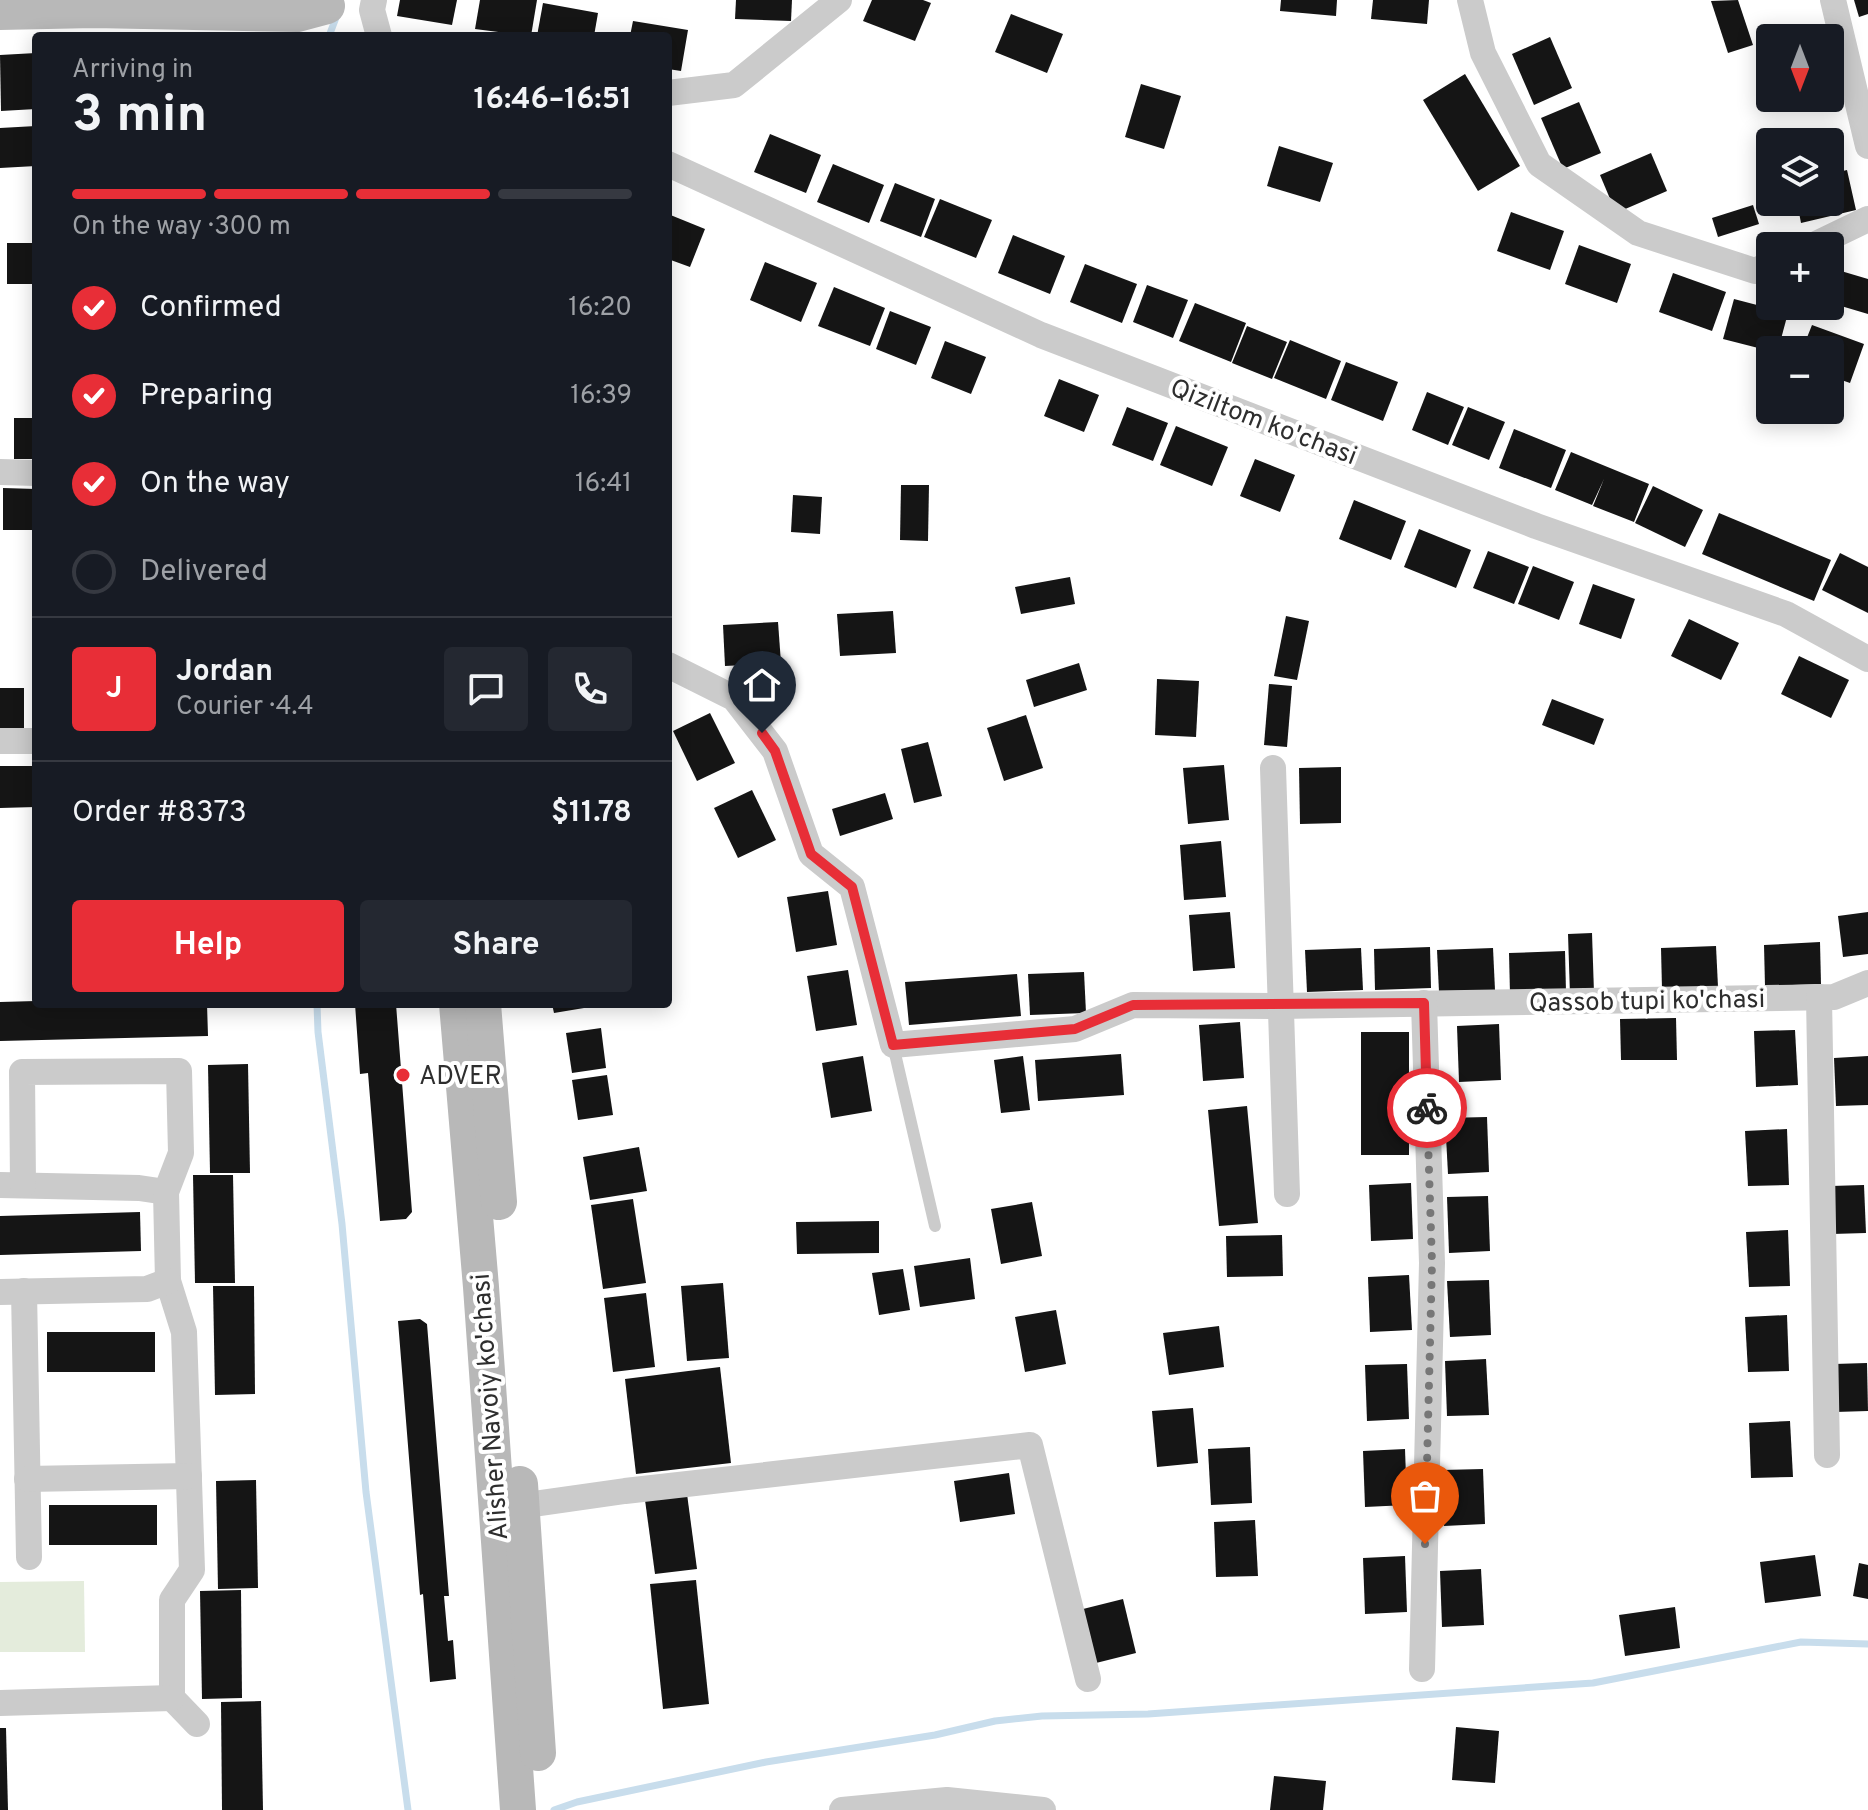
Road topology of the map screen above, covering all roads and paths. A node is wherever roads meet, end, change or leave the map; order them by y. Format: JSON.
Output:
{"nodes":[{"id":1,"x":374,"y":0,"type":"edge"},
{"id":2,"x":839,"y":0,"type":"edge"},
{"id":3,"x":1470,"y":0,"type":"edge"},
{"id":4,"x":1833,"y":0,"type":"edge"},
{"id":5,"x":0,"y":12,"type":"edge"},
{"id":6,"x":314,"y":15,"type":"edge"},
{"id":7,"x":378,"y":32,"type":"edge"},
{"id":8,"x":672,"y":93,"type":"edge"},
{"id":9,"x":1868,"y":146,"type":"edge"},
{"id":10,"x":672,"y":166,"type":"edge"},
{"id":11,"x":1868,"y":219,"type":"edge"},
{"id":12,"x":1841,"y":232,"type":"edge"},
{"id":13,"x":1756,"y":271,"type":"edge"},
{"id":14,"x":0,"y":472,"type":"edge"},
{"id":15,"x":32,"y":473,"type":"edge"},
{"id":16,"x":1868,"y":659,"type":"edge"},
{"id":17,"x":672,"y":668,"type":"edge"},
{"id":18,"x":0,"y":741,"type":"edge"},
{"id":19,"x":32,"y":741,"type":"edge"},
{"id":20,"x":1273,"y":768,"type":"dead end"},
{"id":21,"x":1868,"y":983,"type":"edge"},
{"id":22,"x":1819,"y":997,"type":"junction"},
{"id":23,"x":1424,"y":1003,"type":"junction"},
{"id":24,"x":1279,"y":1006,"type":"junction"},
{"id":25,"x":457,"y":1008,"type":"edge"},
{"id":26,"x":483,"y":1008,"type":"edge"},
{"id":27,"x":893,"y":1045,"type":"junction"},
{"id":28,"x":12,"y":1185,"type":"edge"},
{"id":29,"x":166,"y":1192,"type":"junction"},
{"id":30,"x":1287,"y":1194,"type":"dead end"},
{"id":31,"x":935,"y":1226,"type":"dead end"},
{"id":32,"x":168,"y":1281,"type":"junction"},
{"id":33,"x":12,"y":1292,"type":"edge"},
{"id":34,"x":1827,"y":1455,"type":"dead end"},
{"id":35,"x":189,"y":1476,"type":"junction"},
{"id":36,"x":27,"y":1479,"type":"junction"},
{"id":37,"x":509,"y":1508,"type":"junction"},
{"id":38,"x":29,"y":1557,"type":"dead end"},
{"id":39,"x":1422,"y":1669,"type":"dead end"},
{"id":40,"x":1088,"y":1679,"type":"dead end"},
{"id":41,"x":172,"y":1698,"type":"junction"},
{"id":42,"x":0,"y":1703,"type":"edge"},
{"id":43,"x":197,"y":1724,"type":"dead end"},
{"id":44,"x":529,"y":1807,"type":"edge"},
{"id":45,"x":842,"y":1810,"type":"edge"},
{"id":46,"x":1043,"y":1810,"type":"edge"}],
"edges":[{"from":1,"to":7,"type":"street"},
{"from":2,"to":8,"type":"street"},
{"from":3,"to":13,"type":"street"},
{"from":4,"to":9,"type":"street"},
{"from":5,"to":6,"type":"main road"},
{"from":10,"to":16,"type":"street","name":"Qiziltom ko'chasi"},
{"from":11,"to":12,"type":"street"},
{"from":14,"to":15,"type":"street"},
{"from":17,"to":27,"type":"street"},
{"from":18,"to":19,"type":"street"},
{"from":20,"to":24,"type":"street"},
{"from":21,"to":22,"type":"street","name":"Qassob tupi ko'chasi"},
{"from":22,"to":23,"type":"street","name":"Qassob tupi ko'chasi"},
{"from":22,"to":34,"type":"street"},
{"from":23,"to":24,"type":"street","name":"Qassob tupi ko'chasi"},
{"from":23,"to":39,"type":"street"},
{"from":24,"to":27,"type":"street","name":"Qassob tupi ko'chasi"},
{"from":24,"to":30,"type":"street"},
{"from":25,"to":37,"type":"main road","name":"Alisher Navoiy ko'chasi"},
{"from":26,"to":37,"type":"main road","name":"Alisher Navoiy ko'chasi"},
{"from":27,"to":31,"type":"lane"},
{"from":28,"to":29,"type":"street"},
{"from":28,"to":29,"type":"street"},
{"from":29,"to":32,"type":"street"},
{"from":32,"to":33,"type":"street"},
{"from":32,"to":35,"type":"street"},
{"from":33,"to":36,"type":"street"},
{"from":35,"to":36,"type":"street"},
{"from":35,"to":41,"type":"street"},
{"from":36,"to":38,"type":"street"},
{"from":37,"to":40,"type":"street"},
{"from":37,"to":44,"type":"main road","name":"Alisher Navoiy ko'chasi"},
{"from":41,"to":42,"type":"street"},
{"from":41,"to":43,"type":"street"},
{"from":45,"to":46,"type":"street"}]}
